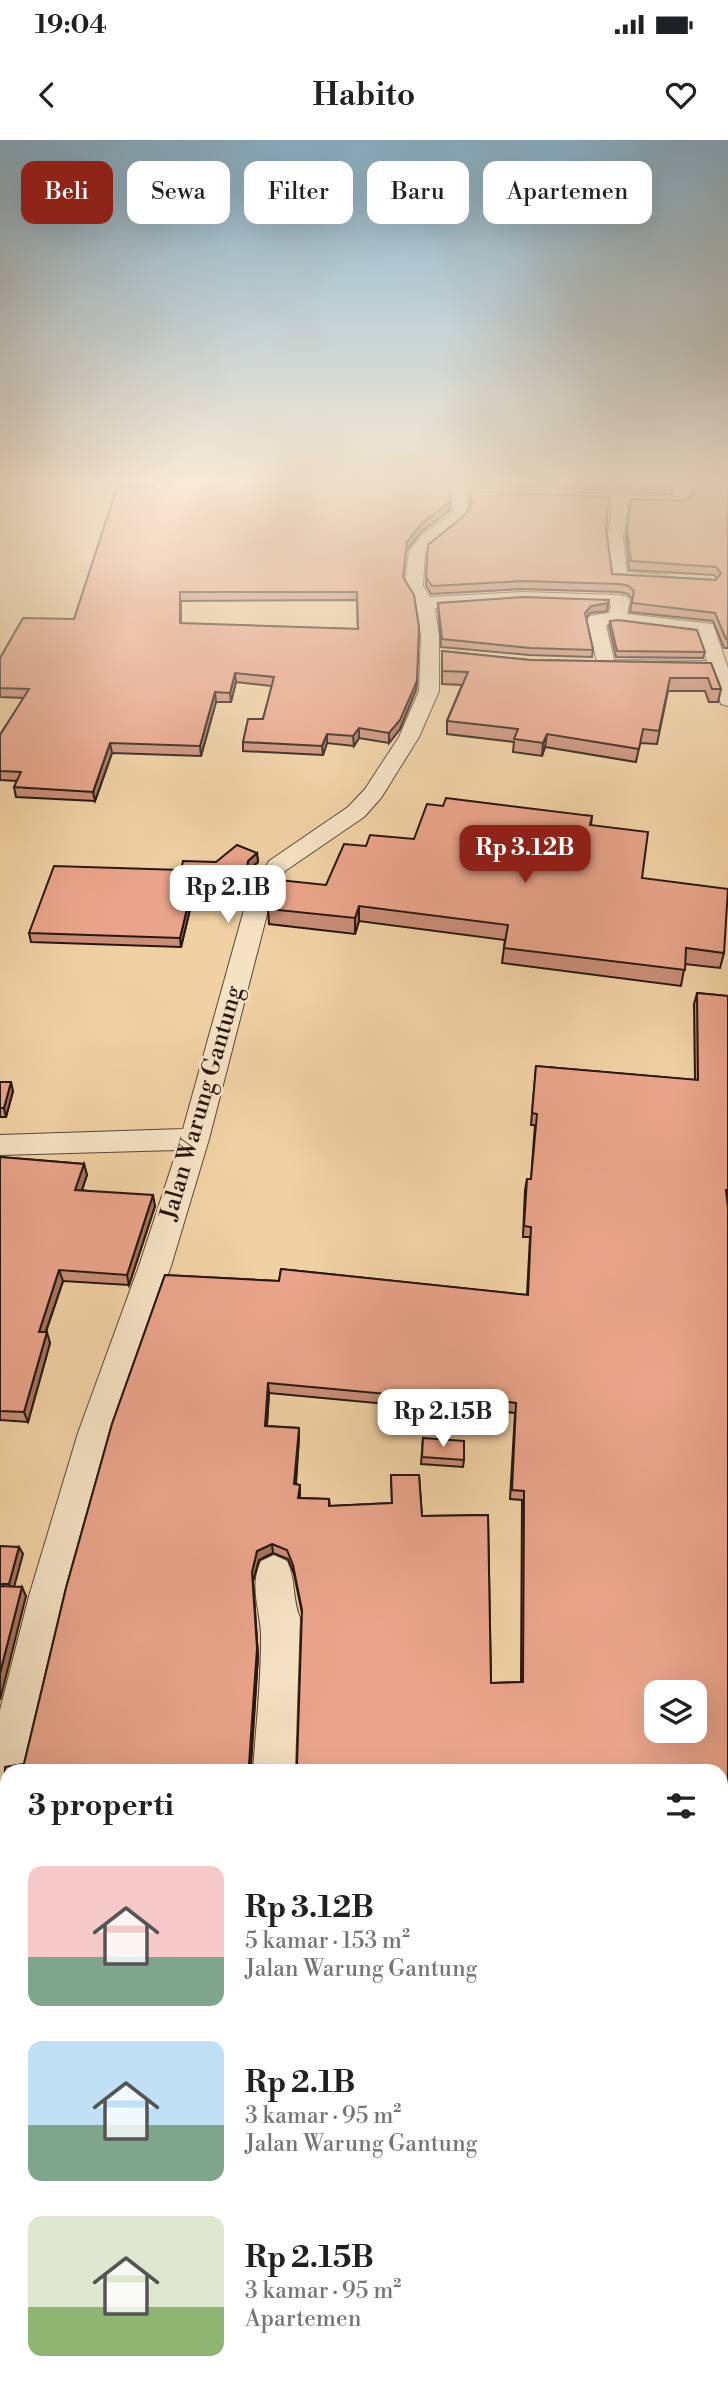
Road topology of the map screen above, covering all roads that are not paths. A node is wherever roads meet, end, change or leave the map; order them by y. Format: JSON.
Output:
{"nodes":[{"id":1,"x":416,"y":589,"type":"edge"},
{"id":2,"x":425,"y":603,"type":"junction"},
{"id":3,"x":619,"y":610,"type":"junction"},
{"id":4,"x":707,"y":634,"type":"junction"},
{"id":5,"x":728,"y":634,"type":"edge"},
{"id":6,"x":581,"y":665,"type":"edge"},
{"id":7,"x":606,"y":666,"type":"junction"},
{"id":8,"x":718,"y":667,"type":"junction"},
{"id":9,"x":728,"y":700,"type":"edge"},
{"id":10,"x":195,"y":1139,"type":"junction"},
{"id":11,"x":0,"y":1145,"type":"edge"},
{"id":12,"x":274,"y":1573,"type":"dead end"},
{"id":13,"x":7,"y":1764,"type":"edge"},
{"id":14,"x":274,"y":1764,"type":"edge"}],
"edges":[{"from":1,"to":2,"type":"street","name":"Jalan Warung Gantung"},
{"from":2,"to":3,"type":"street"},
{"from":2,"to":10,"type":"street","name":"Jalan Warung Gantung"},
{"from":3,"to":4,"type":"street"},
{"from":3,"to":7,"type":"street"},
{"from":4,"to":5,"type":"street"},
{"from":4,"to":8,"type":"street"},
{"from":6,"to":7,"type":"street"},
{"from":7,"to":8,"type":"street"},
{"from":8,"to":9,"type":"street"},
{"from":10,"to":11,"type":"street"},
{"from":10,"to":13,"type":"street","name":"Jalan Warung Gantung"},
{"from":12,"to":14,"type":"street"}]}
